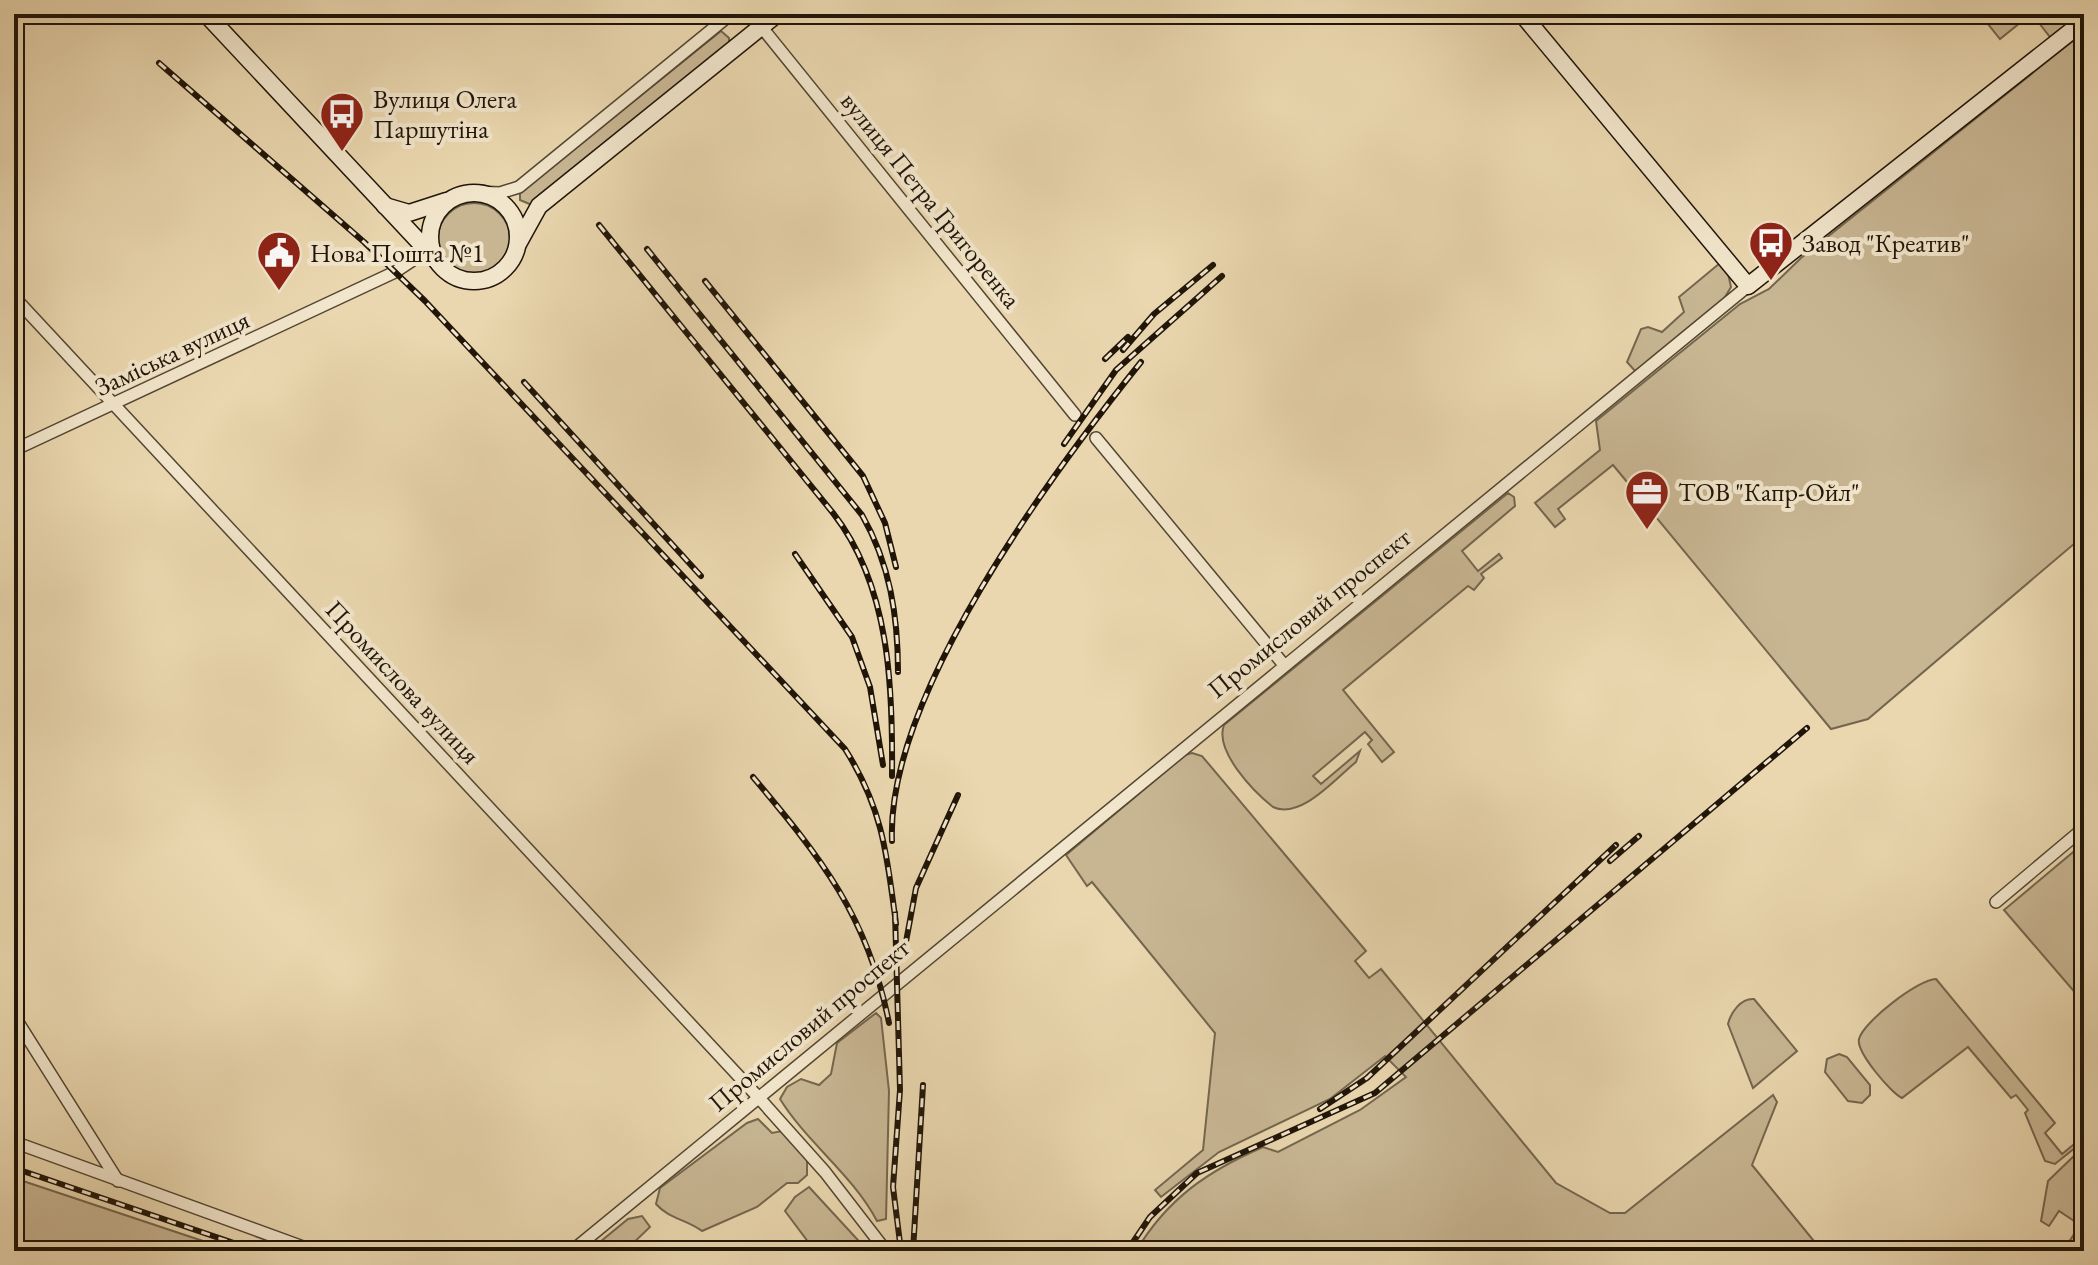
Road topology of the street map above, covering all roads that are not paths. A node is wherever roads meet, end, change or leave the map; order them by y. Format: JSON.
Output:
{"nodes":[{"id":1,"x":206,"y":14,"type":"edge"},
{"id":2,"x":731,"y":14,"type":"edge"},
{"id":3,"x":777,"y":14,"type":"edge"},
{"id":4,"x":1522,"y":14,"type":"edge"},
{"id":5,"x":756,"y":20,"type":"edge"},
{"id":6,"x":2084,"y":21,"type":"edge"},
{"id":7,"x":475,"y":192,"type":"junction"},
{"id":8,"x":374,"y":198,"type":"junction"},
{"id":9,"x":452,"y":199,"type":"junction"},
{"id":10,"x":498,"y":199,"type":"junction"},
{"id":11,"x":539,"y":206,"type":"junction"},
{"id":12,"x":518,"y":244,"type":"junction"},
{"id":13,"x":432,"y":254,"type":"junction"},
{"id":14,"x":1748,"y":286,"type":"junction"},
{"id":15,"x":14,"y":297,"type":"edge"},
{"id":16,"x":116,"y":403,"type":"junction"},
{"id":17,"x":1075,"y":415,"type":"dead end"},
{"id":18,"x":1096,"y":438,"type":"dead end"},
{"id":19,"x":14,"y":450,"type":"edge"},
{"id":20,"x":1284,"y":665,"type":"junction"},
{"id":21,"x":2084,"y":828,"type":"edge"},
{"id":22,"x":1996,"y":902,"type":"dead end"},
{"id":23,"x":14,"y":1016,"type":"edge"},
{"id":24,"x":759,"y":1098,"type":"junction"},
{"id":25,"x":14,"y":1142,"type":"edge"},
{"id":26,"x":118,"y":1181,"type":"junction"},
{"id":27,"x":314,"y":1251,"type":"edge"},
{"id":28,"x":572,"y":1251,"type":"edge"},
{"id":29,"x":886,"y":1251,"type":"edge"}],
"edges":[{"from":1,"to":8,"type":"street"},
{"from":2,"to":7,"type":"street"},
{"from":3,"to":5,"type":"street"},
{"from":4,"to":14,"type":"street"},
{"from":5,"to":11,"type":"street"},
{"from":5,"to":17,"type":"street","name":"вулиця Петра Григоренка"},
{"from":6,"to":14,"type":"street","name":"Промисловий проспект"},
{"from":7,"to":9,"type":"street"},
{"from":7,"to":10,"type":"street"},
{"from":8,"to":9,"type":"street"},
{"from":8,"to":13,"type":"street"},
{"from":9,"to":13,"type":"street"},
{"from":10,"to":11,"type":"street"},
{"from":10,"to":12,"type":"street"},
{"from":11,"to":12,"type":"street"},
{"from":12,"to":13,"type":"street"},
{"from":13,"to":16,"type":"street","name":"Заміська вулиця"},
{"from":14,"to":20,"type":"street","name":"Промисловий проспект"},
{"from":15,"to":16,"type":"street","name":"Промислова вулиця"},
{"from":16,"to":19,"type":"street","name":"Заміська вулиця"},
{"from":16,"to":24,"type":"street","name":"Промислова вулиця"},
{"from":18,"to":20,"type":"street"},
{"from":20,"to":24,"type":"street","name":"Промисловий проспект"},
{"from":21,"to":22,"type":"street"},
{"from":23,"to":26,"type":"street"},
{"from":24,"to":28,"type":"street","name":"Промисловий проспект"},
{"from":24,"to":29,"type":"street","name":"Промислова вулиця"},
{"from":25,"to":26,"type":"street"},
{"from":26,"to":27,"type":"street"}]}
